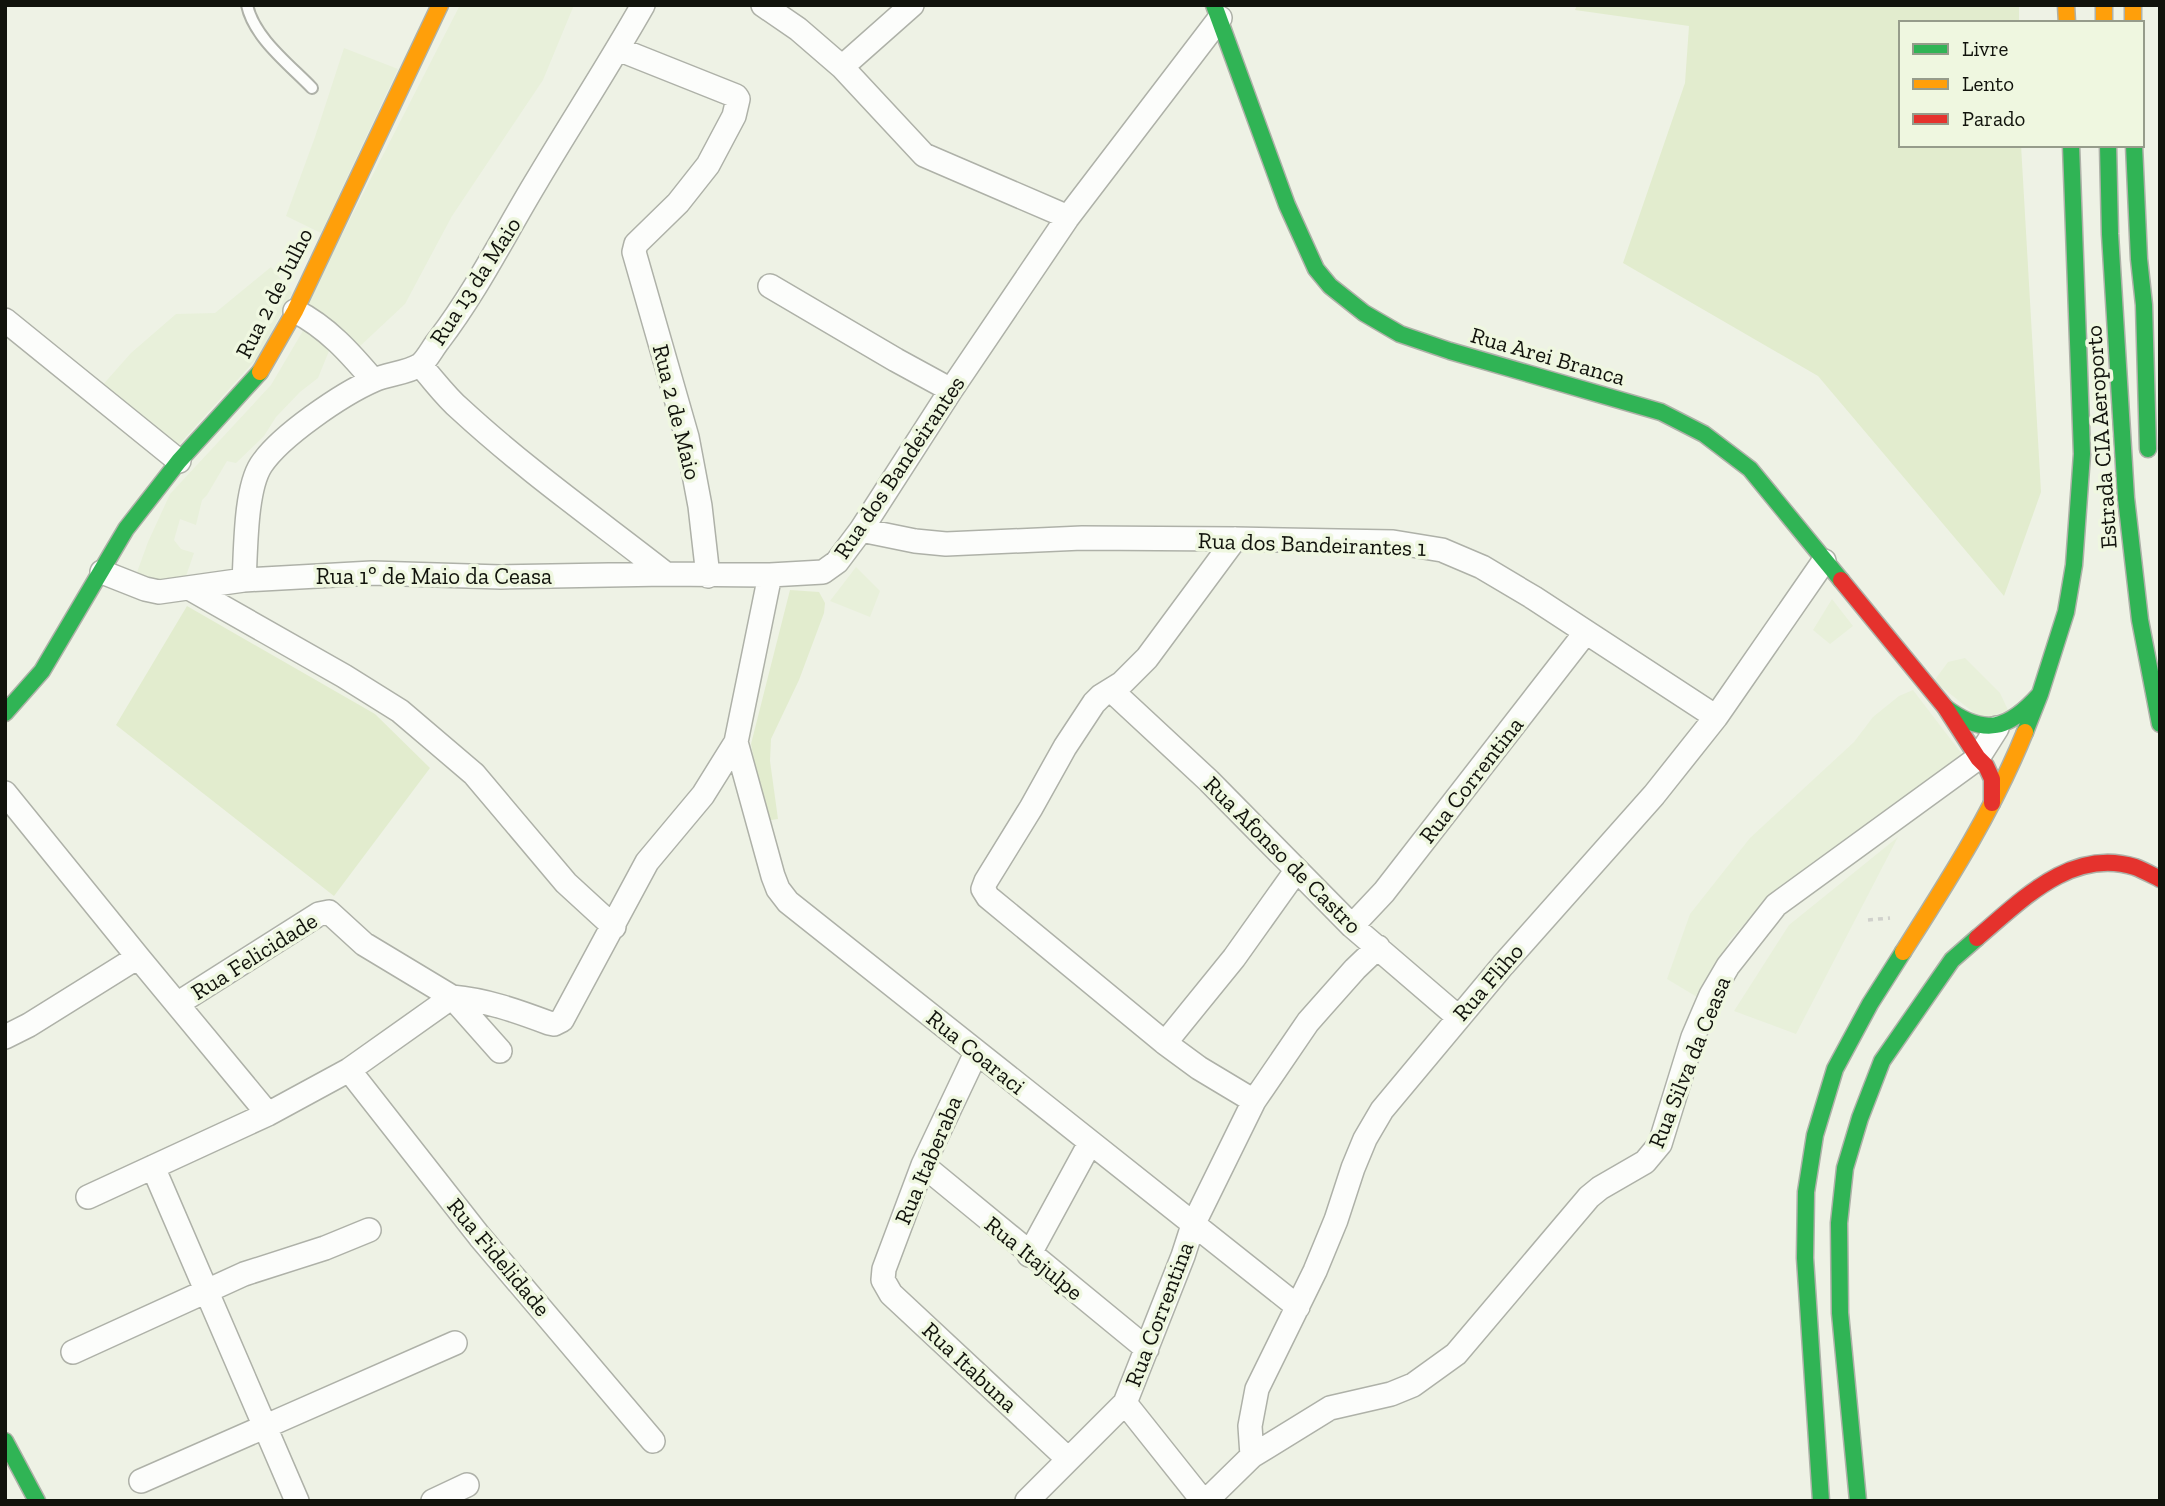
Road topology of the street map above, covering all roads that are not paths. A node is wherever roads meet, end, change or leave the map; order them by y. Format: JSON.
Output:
{"nodes":[{"id":1,"x":247,"y":5,"type":"edge"},
{"id":2,"x":440,"y":5,"type":"edge"},
{"id":3,"x":643,"y":5,"type":"edge"},
{"id":4,"x":763,"y":5,"type":"edge"},
{"id":5,"x":912,"y":5,"type":"edge"},
{"id":6,"x":1217,"y":11,"type":"edge"},
{"id":7,"x":618,"y":49,"type":"junction"},
{"id":8,"x":842,"y":67,"type":"junction"},
{"id":9,"x":312,"y":88,"type":"dead end"},
{"id":10,"x":2071,"y":147,"type":"edge"},
{"id":11,"x":2108,"y":147,"type":"edge"},
{"id":12,"x":2134,"y":147,"type":"edge"},
{"id":13,"x":1068,"y":217,"type":"junction"},
{"id":14,"x":770,"y":286,"type":"dead end"},
{"id":15,"x":295,"y":311,"type":"junction"},
{"id":16,"x":5,"y":320,"type":"edge"},
{"id":17,"x":420,"y":365,"type":"junction"},
{"id":18,"x":373,"y":380,"type":"junction"},
{"id":19,"x":951,"y":390,"type":"junction"},
{"id":20,"x":179,"y":461,"type":"junction"},
{"id":21,"x":2149,"y":467,"type":"dead end"},
{"id":22,"x":861,"y":530,"type":"junction"},
{"id":23,"x":1235,"y":539,"type":"junction"},
{"id":24,"x":1824,"y":561,"type":"junction"},
{"id":25,"x":102,"y":572,"type":"junction"},
{"id":26,"x":667,"y":574,"type":"junction"},
{"id":27,"x":770,"y":575,"type":"junction"},
{"id":28,"x":708,"y":576,"type":"junction"},
{"id":29,"x":244,"y":580,"type":"junction"},
{"id":30,"x":189,"y":587,"type":"junction"},
{"id":31,"x":1586,"y":632,"type":"junction"},
{"id":32,"x":1111,"y":690,"type":"junction"},
{"id":33,"x":2040,"y":694,"type":"junction"},
{"id":34,"x":1945,"y":707,"type":"junction"},
{"id":35,"x":5,"y":713,"type":"edge"},
{"id":36,"x":1716,"y":717,"type":"junction"},
{"id":37,"x":2160,"y":723,"type":"edge"},
{"id":38,"x":1997,"y":727,"type":"junction"},
{"id":39,"x":736,"y":742,"type":"junction"},
{"id":40,"x":1978,"y":758,"type":"junction"},
{"id":41,"x":5,"y":793,"type":"edge"},
{"id":42,"x":1992,"y":803,"type":"junction"},
{"id":43,"x":1296,"y":871,"type":"junction"},
{"id":44,"x":2160,"y":879,"type":"edge"},
{"id":45,"x":1352,"y":926,"type":"junction"},
{"id":46,"x":614,"y":927,"type":"junction"},
{"id":47,"x":1378,"y":947,"type":"junction"},
{"id":48,"x":138,"y":957,"type":"junction"},
{"id":49,"x":452,"y":997,"type":"junction"},
{"id":50,"x":177,"y":1004,"type":"junction"},
{"id":51,"x":1458,"y":1017,"type":"junction"},
{"id":52,"x":5,"y":1037,"type":"edge"},
{"id":53,"x":1165,"y":1043,"type":"junction"},
{"id":54,"x":500,"y":1051,"type":"dead end"},
{"id":55,"x":976,"y":1053,"type":"junction"},
{"id":56,"x":349,"y":1070,"type":"junction"},
{"id":57,"x":1254,"y":1101,"type":"junction"},
{"id":58,"x":268,"y":1114,"type":"junction"},
{"id":59,"x":1090,"y":1143,"type":"junction"},
{"id":60,"x":923,"y":1165,"type":"junction"},
{"id":61,"x":153,"y":1167,"type":"junction"},
{"id":62,"x":88,"y":1197,"type":"dead end"},
{"id":63,"x":1193,"y":1225,"type":"junction"},
{"id":64,"x":369,"y":1230,"type":"dead end"},
{"id":65,"x":1029,"y":1255,"type":"junction"},
{"id":66,"x":884,"y":1269,"type":"joint"},
{"id":67,"x":207,"y":1289,"type":"junction"},
{"id":68,"x":1297,"y":1307,"type":"junction"},
{"id":69,"x":455,"y":1342,"type":"dead end"},
{"id":70,"x":1147,"y":1349,"type":"junction"},
{"id":71,"x":73,"y":1352,"type":"dead end"},
{"id":72,"x":1125,"y":1403,"type":"junction"},
{"id":73,"x":264,"y":1427,"type":"junction"},
{"id":74,"x":5,"y":1441,"type":"edge"},
{"id":75,"x":653,"y":1441,"type":"dead end"},
{"id":76,"x":1252,"y":1455,"type":"junction"},
{"id":77,"x":1068,"y":1459,"type":"junction"},
{"id":78,"x":141,"y":1481,"type":"dead end"},
{"id":79,"x":467,"y":1485,"type":"dead end"},
{"id":80,"x":37,"y":1501,"type":"edge"},
{"id":81,"x":297,"y":1501,"type":"edge"},
{"id":82,"x":433,"y":1501,"type":"edge"},
{"id":83,"x":1027,"y":1501,"type":"edge"},
{"id":84,"x":1205,"y":1501,"type":"edge"},
{"id":85,"x":1821,"y":1501,"type":"edge"},
{"id":86,"x":1858,"y":1501,"type":"edge"}],
"edges":[{"from":1,"to":9,"type":"lane"},
{"from":2,"to":15,"type":"main road","name":"Rua 2 de Julho"},
{"from":3,"to":7,"type":"street","name":"Rua 13 da Maio"},
{"from":4,"to":8,"type":"street"},
{"from":5,"to":8,"type":"street"},
{"from":6,"to":13,"type":"street","name":"Rua dos Bandeirantes"},
{"from":6,"to":24,"type":"main road","name":"Rua Arei Branca"},
{"from":7,"to":17,"type":"street","name":"Rua 13 da Maio"},
{"from":7,"to":28,"type":"street","name":"Rua 2 de Maio"},
{"from":8,"to":13,"type":"street"},
{"from":10,"to":33,"type":"main road"},
{"from":11,"to":37,"type":"main road","name":"Estrada CIA Aeroporto"},
{"from":12,"to":21,"type":"main road","name":"Estrada CIA Aeroporto"},
{"from":13,"to":19,"type":"street","name":"Rua dos Bandeirantes"},
{"from":14,"to":19,"type":"street"},
{"from":15,"to":18,"type":"street"},
{"from":15,"to":20,"type":"main road","name":"Rua 2 de Julho"},
{"from":16,"to":20,"type":"street"},
{"from":17,"to":18,"type":"street","name":"Rua 13 da Maio"},
{"from":17,"to":26,"type":"street"},
{"from":18,"to":29,"type":"street","name":"Rua 13 da Maio"},
{"from":19,"to":22,"type":"street","name":"Rua dos Bandeirantes"},
{"from":20,"to":25,"type":"main road","name":"Rua 2 de Julho"},
{"from":22,"to":23,"type":"street","name":"Rua dos Bandeirantes 1"},
{"from":22,"to":27,"type":"street","name":"Rua dos Bandeirantes"},
{"from":23,"to":31,"type":"street","name":"Rua dos Bandeirantes 1"},
{"from":23,"to":32,"type":"street"},
{"from":24,"to":34,"type":"main road","name":"Rua Arei Branca"},
{"from":24,"to":36,"type":"street","name":"Rua Fliho"},
{"from":25,"to":30,"type":"street","name":"Rua 1º de Maio da Ceasa"},
{"from":25,"to":35,"type":"main road","name":"Rua 2 de Julho"},
{"from":26,"to":28,"type":"street","name":"Rua 1º de Maio da Ceasa"},
{"from":26,"to":29,"type":"street","name":"Rua 1º de Maio da Ceasa"},
{"from":27,"to":28,"type":"street","name":"Rua 1º de Maio da Ceasa"},
{"from":27,"to":39,"type":"street"},
{"from":29,"to":30,"type":"street","name":"Rua 1º de Maio da Ceasa"},
{"from":30,"to":46,"type":"street"},
{"from":31,"to":36,"type":"street","name":"Rua dos Bandeirantes 1"},
{"from":31,"to":45,"type":"street","name":"Rua Correntina"},
{"from":32,"to":43,"type":"street","name":"Rua Afonso de Castro"},
{"from":32,"to":53,"type":"street"},
{"from":33,"to":38,"type":"main road"},
{"from":33,"to":42,"type":"main road"},
{"from":34,"to":38,"type":"main road","name":"Rua Arei Branca"},
{"from":34,"to":40,"type":"main road","name":"Rua Arei Branca"},
{"from":36,"to":51,"type":"street","name":"Rua Fliho"},
{"from":38,"to":40,"type":"street","name":"Rua Silva da Ceasa"},
{"from":39,"to":46,"type":"street"},
{"from":39,"to":55,"type":"street","name":"Rua Coaraci"},
{"from":40,"to":42,"type":"main road","name":"Rua Arei Branca"},
{"from":40,"to":76,"type":"street","name":"Rua Silva da Ceasa"},
{"from":41,"to":48,"type":"street"},
{"from":42,"to":85,"type":"main road"},
{"from":43,"to":45,"type":"street","name":"Rua Afonso de Castro"},
{"from":43,"to":53,"type":"street"},
{"from":44,"to":86,"type":"main road"},
{"from":45,"to":47,"type":"street","name":"Rua Afonso de Castro"},
{"from":46,"to":49,"type":"street"},
{"from":47,"to":51,"type":"street","name":"Rua Afonso de Castro"},
{"from":47,"to":57,"type":"street","name":"Rua Correntina"},
{"from":48,"to":50,"type":"street"},
{"from":48,"to":52,"type":"street"},
{"from":49,"to":50,"type":"street","name":"Rua Felicidade"},
{"from":49,"to":54,"type":"street"},
{"from":49,"to":56,"type":"street"},
{"from":50,"to":58,"type":"street"},
{"from":51,"to":68,"type":"street","name":"Rua Fliho"},
{"from":53,"to":57,"type":"street"},
{"from":55,"to":59,"type":"street","name":"Rua Coaraci"},
{"from":55,"to":60,"type":"street","name":"Rua Itaberaba"},
{"from":56,"to":58,"type":"street"},
{"from":56,"to":75,"type":"street","name":"Rua Fidelidade"},
{"from":57,"to":63,"type":"street","name":"Rua Correntina"},
{"from":58,"to":61,"type":"street"},
{"from":59,"to":63,"type":"street","name":"Rua Coaraci"},
{"from":59,"to":65,"type":"street"},
{"from":60,"to":65,"type":"street","name":"Rua Itajulpe"},
{"from":60,"to":66,"type":"street","name":"Rua Itaberaba"},
{"from":61,"to":62,"type":"street"},
{"from":61,"to":67,"type":"street"},
{"from":63,"to":68,"type":"street","name":"Rua Coaraci"},
{"from":63,"to":70,"type":"street","name":"Rua Correntina"},
{"from":64,"to":67,"type":"street"},
{"from":65,"to":70,"type":"street","name":"Rua Itajulpe"},
{"from":66,"to":77,"type":"street","name":"Rua Itabuna"},
{"from":67,"to":71,"type":"street"},
{"from":67,"to":73,"type":"street"},
{"from":68,"to":76,"type":"street","name":"Rua Fliho"},
{"from":69,"to":73,"type":"street"},
{"from":70,"to":72,"type":"street","name":"Rua Correntina"},
{"from":72,"to":77,"type":"street","name":"Rua Correntina"},
{"from":72,"to":84,"type":"street"},
{"from":73,"to":78,"type":"street"},
{"from":73,"to":81,"type":"street"},
{"from":74,"to":80,"type":"main road"},
{"from":76,"to":84,"type":"street","name":"Rua Silva da Ceasa"},
{"from":77,"to":83,"type":"street","name":"Rua Correntina"},
{"from":79,"to":82,"type":"street"}]}
